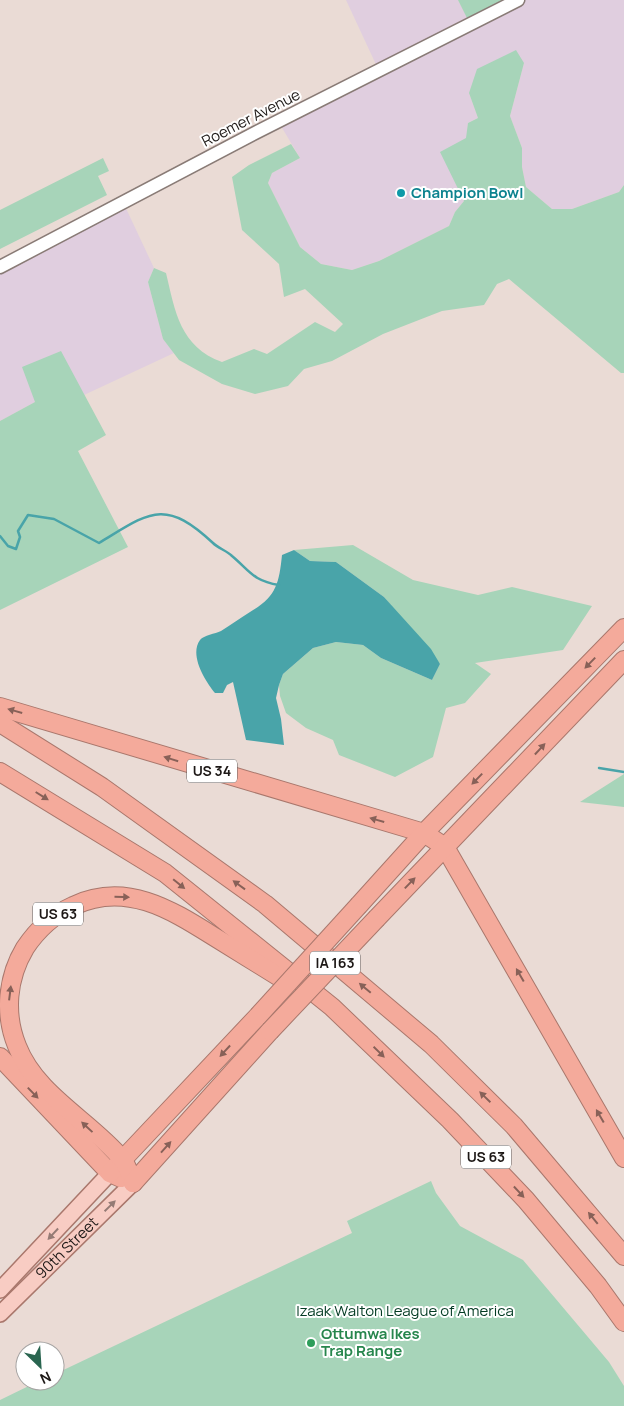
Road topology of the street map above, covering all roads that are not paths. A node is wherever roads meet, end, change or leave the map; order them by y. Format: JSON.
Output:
{"nodes":[{"id":1,"x":518,"y":0,"type":"edge"},
{"id":2,"x":0,"y":267,"type":"edge"},
{"id":3,"x":624,"y":628,"type":"edge"},
{"id":4,"x":624,"y":660,"type":"edge"},
{"id":5,"x":0,"y":707,"type":"edge"},
{"id":6,"x":0,"y":723,"type":"edge"},
{"id":7,"x":0,"y":772,"type":"edge"},
{"id":8,"x":424,"y":833,"type":"junction"},
{"id":9,"x":445,"y":847,"type":"junction"},
{"id":10,"x":332,"y":1006,"type":"junction"},
{"id":11,"x":0,"y":1057,"type":"edge"},
{"id":12,"x":624,"y":1158,"type":"edge"},
{"id":13,"x":123,"y":1160,"type":"junction"},
{"id":14,"x":110,"y":1174,"type":"junction"},
{"id":15,"x":134,"y":1183,"type":"junction"},
{"id":16,"x":624,"y":1256,"type":"edge"},
{"id":17,"x":0,"y":1290,"type":"edge"},
{"id":18,"x":0,"y":1314,"type":"edge"},
{"id":19,"x":624,"y":1322,"type":"edge"}],
"edges":[{"from":1,"to":2,"type":"street","name":"Roemer Avenue"},
{"from":3,"to":8,"type":"highway","one_way":true},
{"from":9,"to":4,"type":"highway","one_way":true},
{"from":8,"to":5,"type":"highway","number":"US 34","one_way":true},
{"from":16,"to":6,"type":"highway","number":"IA 163","one_way":true},
{"from":7,"to":10,"type":"highway","number":"IA 163","one_way":true},
{"from":8,"to":9,"type":"highway"},
{"from":8,"to":13,"type":"highway","one_way":true,"bridge":true},
{"from":12,"to":9,"type":"highway","one_way":true},
{"from":15,"to":9,"type":"highway","one_way":true,"bridge":true},
{"from":13,"to":10,"type":"highway","number":"US 63","one_way":true},
{"from":10,"to":19,"type":"highway","number":"US 63","one_way":true},
{"from":11,"to":14,"type":"highway","one_way":true},
{"from":13,"to":14,"type":"highway"},
{"from":13,"to":15,"type":"highway"},
{"from":14,"to":15,"type":"highway"},
{"from":14,"to":17,"type":"main road","name":"90th Street","one_way":true},
{"from":18,"to":15,"type":"main road","name":"90th Street","one_way":true}]}
